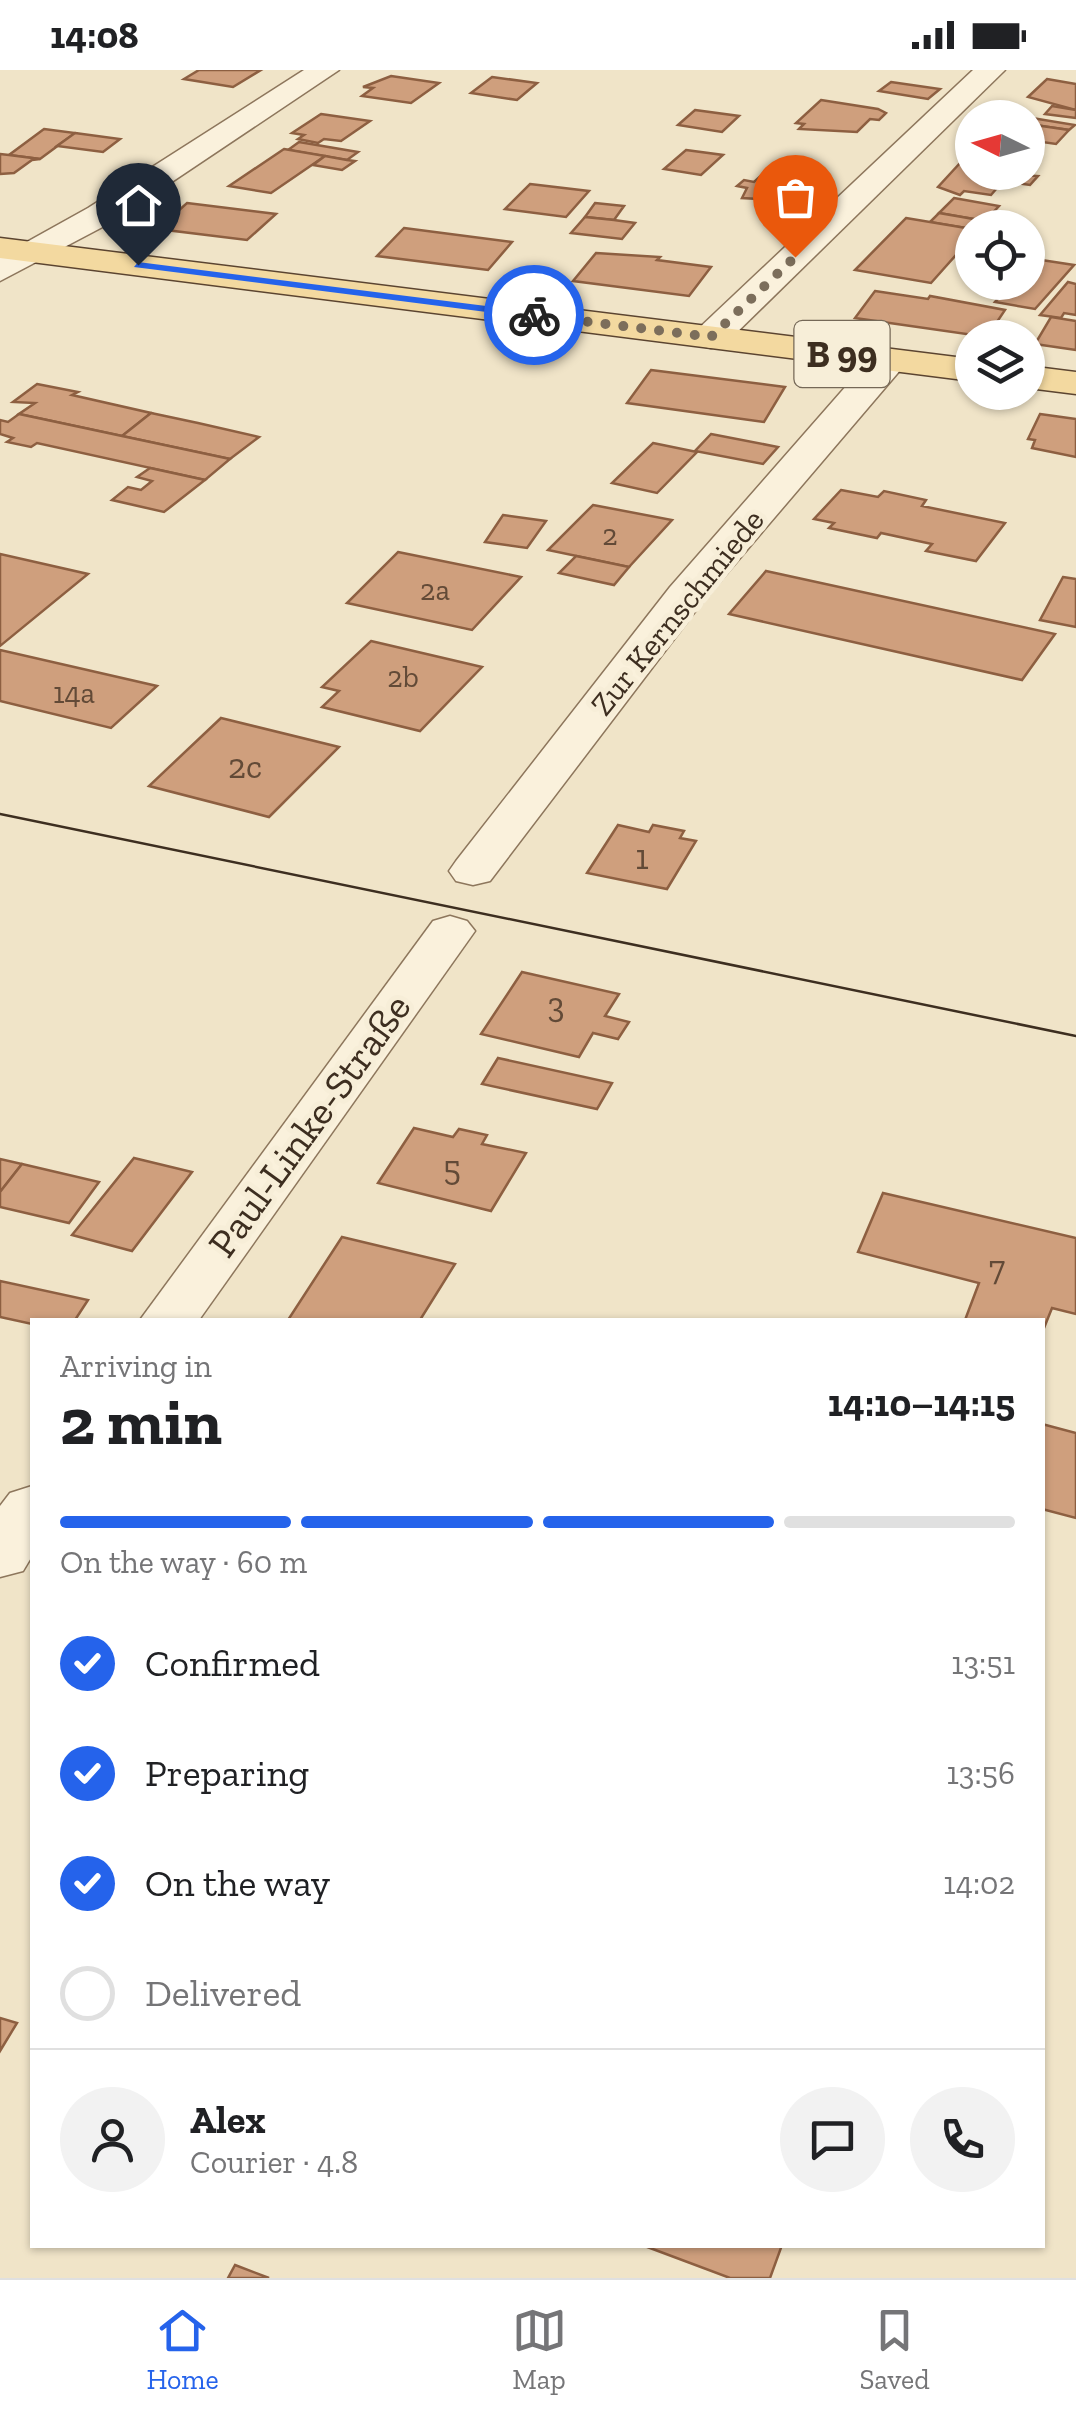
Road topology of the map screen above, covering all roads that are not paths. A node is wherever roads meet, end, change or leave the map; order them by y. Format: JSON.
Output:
{"nodes":[{"id":1,"x":324,"y":70,"type":"edge"},
{"id":2,"x":990,"y":70,"type":"edge"},
{"id":3,"x":15,"y":250,"type":"edge"},
{"id":4,"x":0,"y":271,"type":"edge"},
{"id":5,"x":711,"y":337,"type":"junction"},
{"id":6,"x":889,"y":360,"type":"junction"},
{"id":7,"x":955,"y":368,"type":"edge"},
{"id":8,"x":1045,"y":379,"type":"edge"},
{"id":9,"x":1076,"y":383,"type":"edge"},
{"id":10,"x":473,"y":872,"type":"dead end"},
{"id":11,"x":450,"y":931,"type":"dead end"},
{"id":12,"x":170,"y":1318,"type":"edge"},
{"id":13,"x":30,"y":1512,"type":"edge"},
{"id":14,"x":0,"y":1554,"type":"edge"}],
"edges":[{"from":1,"to":3,"type":"street"},
{"from":2,"to":5,"type":"street"},
{"from":3,"to":4,"type":"street"},
{"from":3,"to":5,"type":"main road","number":"B 99"},
{"from":5,"to":6,"type":"main road","number":"B 99"},
{"from":6,"to":7,"type":"main road","number":"B 99"},
{"from":6,"to":10,"type":"street","name":"Zur Kernschmiede"},
{"from":8,"to":9,"type":"main road"},
{"from":11,"to":12,"type":"street","name":"Paul-Linke-Straße"},
{"from":13,"to":14,"type":"street"}]}
